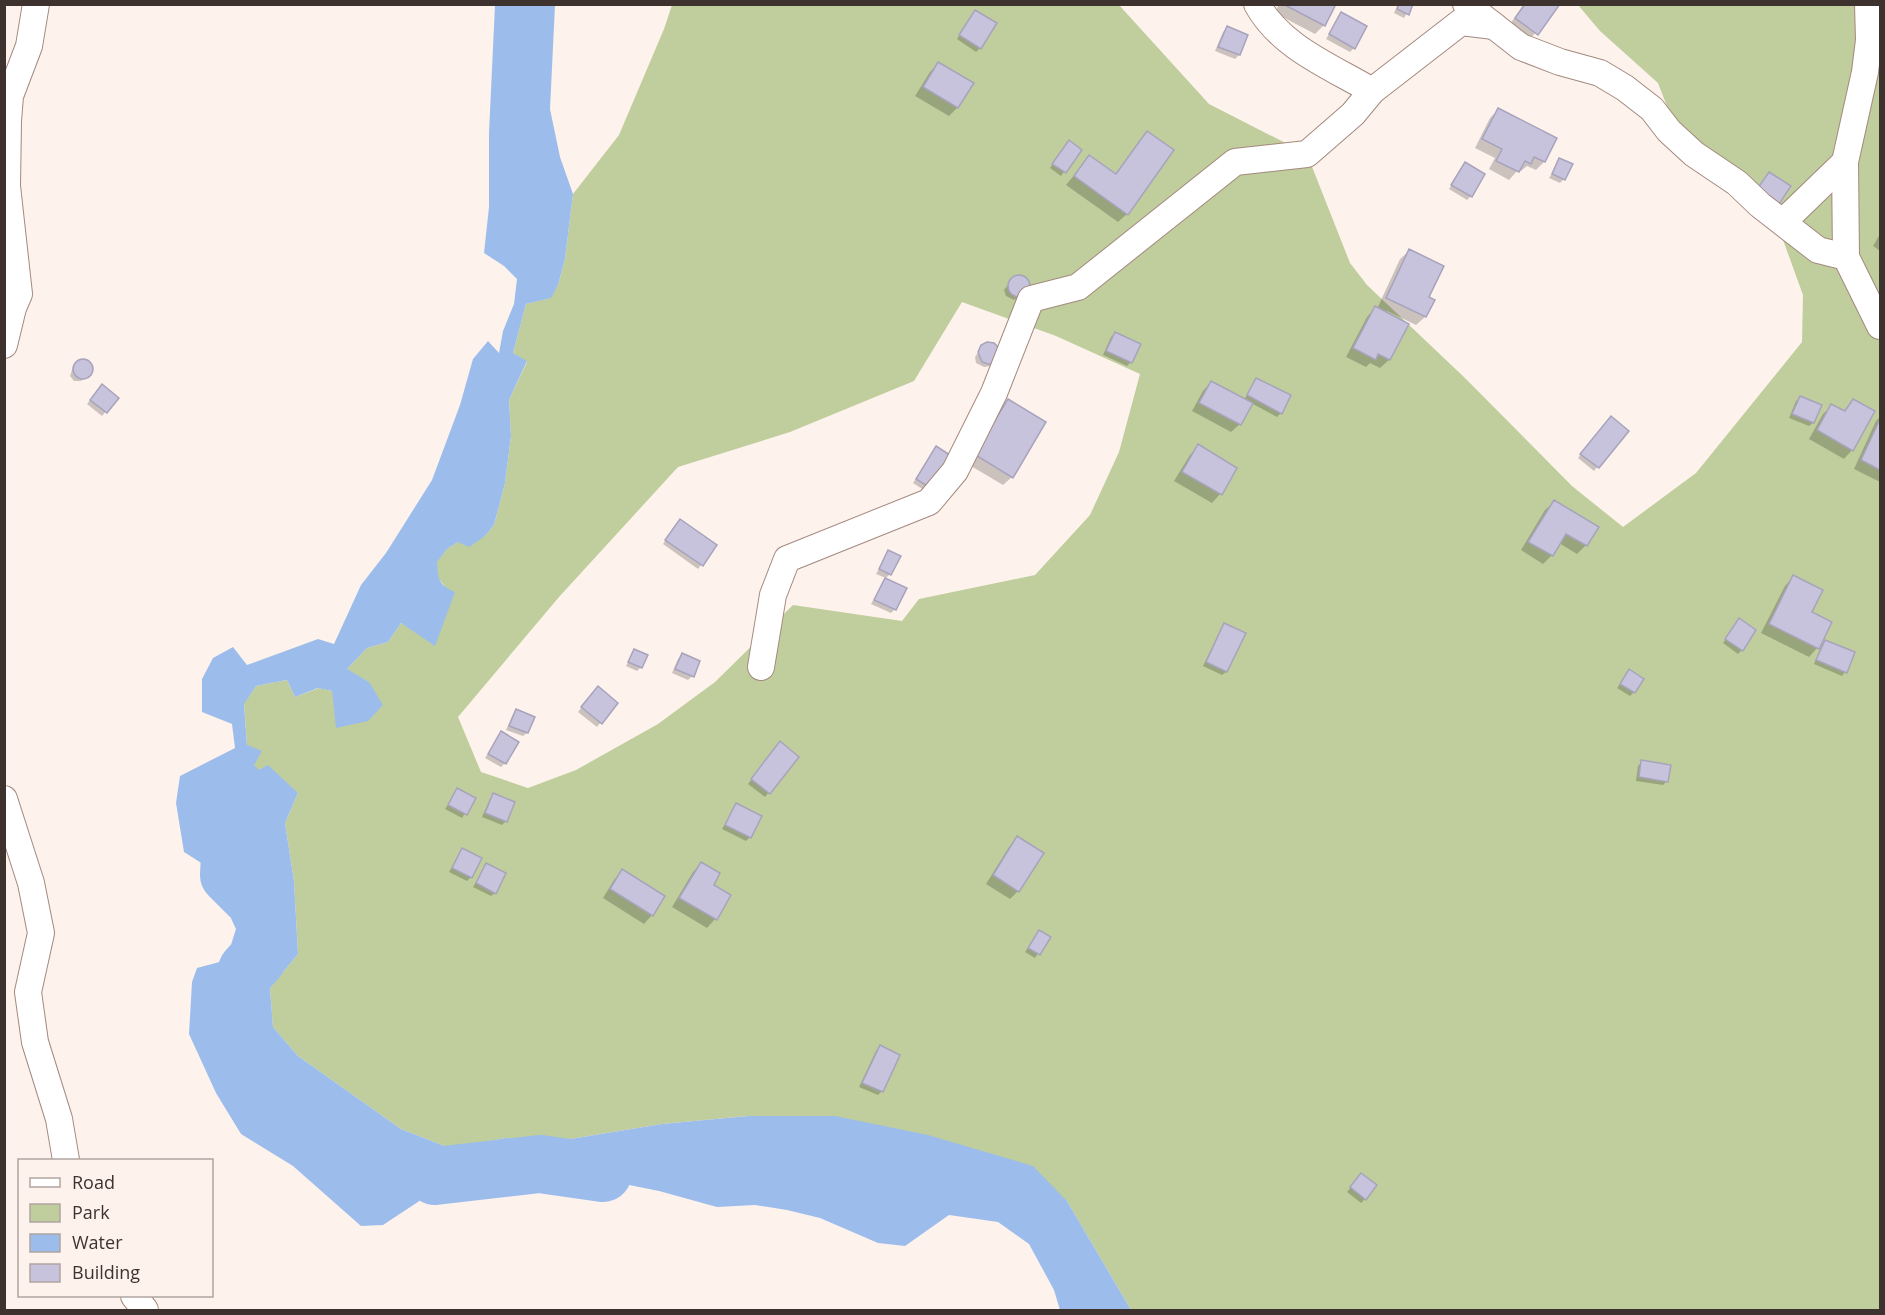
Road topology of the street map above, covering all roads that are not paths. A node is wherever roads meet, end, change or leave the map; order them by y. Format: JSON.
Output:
{"nodes":[{"id":1,"x":36,"y":4,"type":"edge"},
{"id":2,"x":1257,"y":4,"type":"edge"},
{"id":3,"x":1466,"y":4,"type":"edge"},
{"id":4,"x":1868,"y":4,"type":"edge"},
{"id":5,"x":1494,"y":26,"type":"junction"},
{"id":6,"x":1372,"y":91,"type":"junction"},
{"id":7,"x":7,"y":99,"type":"edge"},
{"id":8,"x":1845,"y":162,"type":"junction"},
{"id":9,"x":1783,"y":222,"type":"junction"},
{"id":10,"x":1846,"y":257,"type":"junction"},
{"id":11,"x":8,"y":304,"type":"edge"},
{"id":12,"x":1881,"y":326,"type":"edge"},
{"id":13,"x":4,"y":345,"type":"edge"},
{"id":14,"x":761,"y":667,"type":"dead end"},
{"id":15,"x":4,"y":799,"type":"edge"},
{"id":16,"x":66,"y":1159,"type":"edge"},
{"id":17,"x":135,"y":1297,"type":"edge"},
{"id":18,"x":145,"y":1311,"type":"edge"}],
"edges":[{"from":1,"to":7,"type":"street"},
{"from":2,"to":6,"type":"street"},
{"from":3,"to":5,"type":"street"},
{"from":4,"to":8,"type":"street"},
{"from":5,"to":6,"type":"street"},
{"from":5,"to":9,"type":"street"},
{"from":6,"to":14,"type":"street"},
{"from":7,"to":11,"type":"street"},
{"from":8,"to":9,"type":"street"},
{"from":8,"to":10,"type":"street"},
{"from":9,"to":10,"type":"street"},
{"from":10,"to":12,"type":"street"},
{"from":11,"to":13,"type":"street"},
{"from":15,"to":16,"type":"street"},
{"from":17,"to":18,"type":"street"}]}
